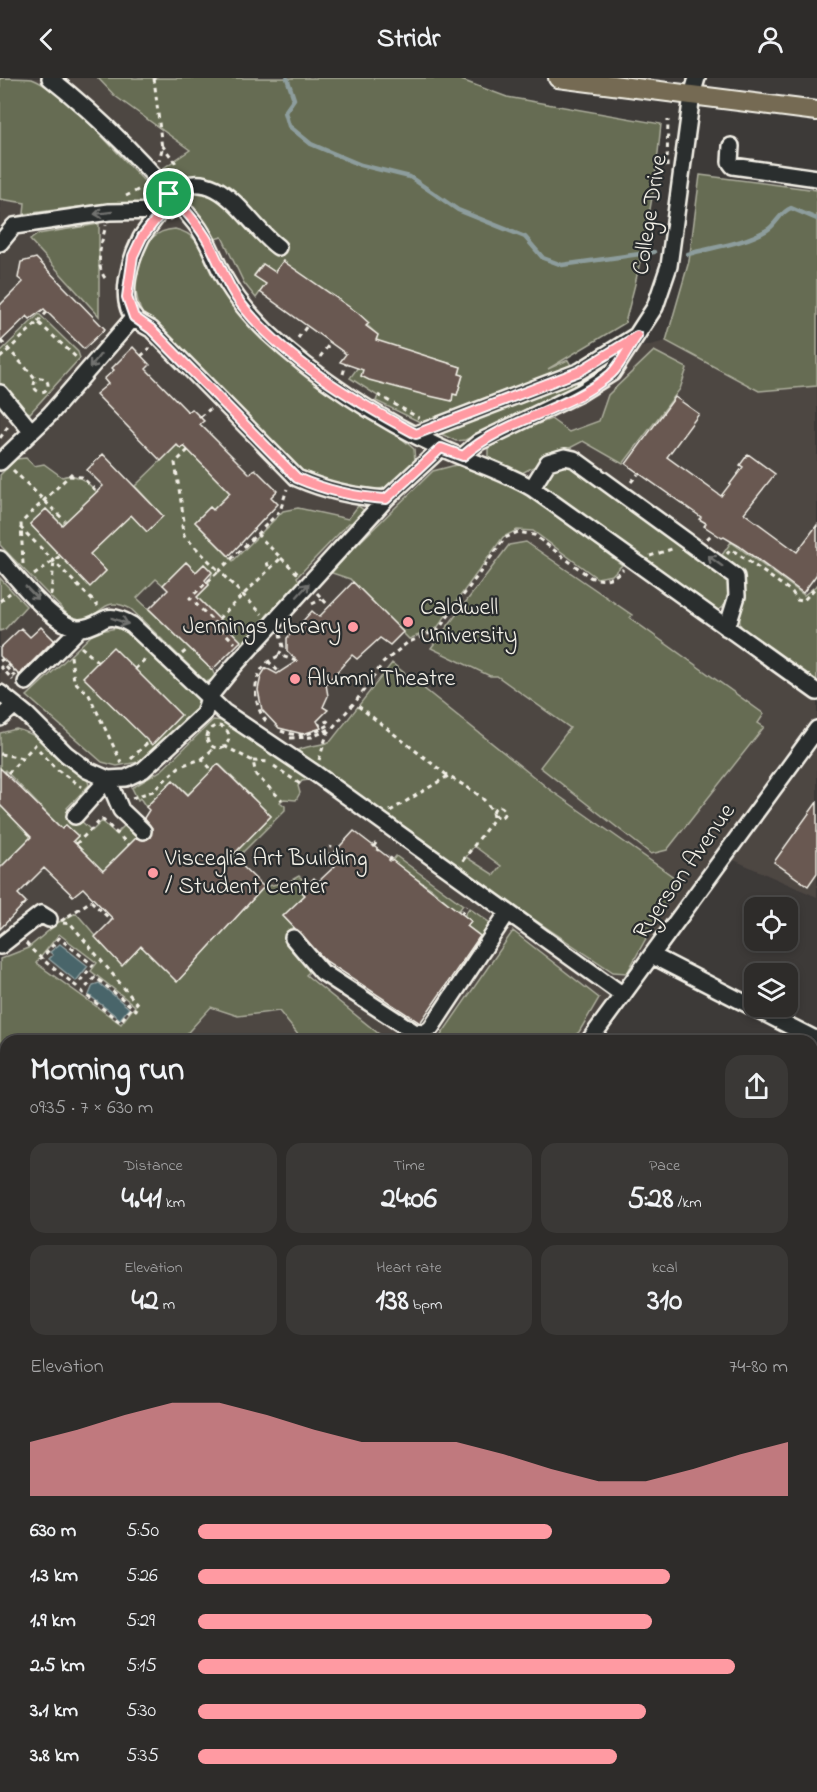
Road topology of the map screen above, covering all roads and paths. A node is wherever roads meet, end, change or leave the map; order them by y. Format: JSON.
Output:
{"nodes":[{"id":1,"x":50,"y":78,"type":"edge"},
{"id":2,"x":154,"y":78,"type":"edge"},
{"id":3,"x":558,"y":78,"type":"edge"},
{"id":4,"x":694,"y":87,"type":"edge"},
{"id":5,"x":817,"y":111,"type":"edge"},
{"id":6,"x":668,"y":120,"type":"dead end"},
{"id":7,"x":161,"y":143,"type":"junction"},
{"id":8,"x":731,"y":146,"type":"dead end"},
{"id":9,"x":668,"y":169,"type":"dead end"},
{"id":10,"x":179,"y":177,"type":"dead end"},
{"id":11,"x":817,"y":178,"type":"edge"},
{"id":12,"x":162,"y":182,"type":"junction"},
{"id":13,"x":161,"y":213,"type":"junction"},
{"id":14,"x":187,"y":215,"type":"junction"},
{"id":15,"x":107,"y":222,"type":"dead end"},
{"id":16,"x":7,"y":225,"type":"edge"},
{"id":17,"x":0,"y":243,"type":"edge"},
{"id":18,"x":278,"y":248,"type":"dead end"},
{"id":19,"x":105,"y":278,"type":"dead end"},
{"id":20,"x":47,"y":312,"type":"dead end"},
{"id":21,"x":134,"y":317,"type":"junction"},
{"id":22,"x":38,"y":322,"type":"junction"},
{"id":23,"x":307,"y":327,"type":"dead end"},
{"id":24,"x":637,"y":336,"type":"junction"},
{"id":25,"x":1,"y":341,"type":"edge"},
{"id":26,"x":147,"y":342,"type":"dead end"},
{"id":27,"x":330,"y":343,"type":"dead end"},
{"id":28,"x":305,"y":344,"type":"dead end"},
{"id":29,"x":151,"y":347,"type":"junction"},
{"id":30,"x":9,"y":350,"type":"junction"},
{"id":31,"x":313,"y":351,"type":"dead end"},
{"id":32,"x":159,"y":354,"type":"dead end"},
{"id":33,"x":141,"y":356,"type":"dead end"},
{"id":34,"x":320,"y":357,"type":"junction"},
{"id":35,"x":0,"y":358,"type":"edge"},
{"id":36,"x":328,"y":363,"type":"dead end"},
{"id":37,"x":346,"y":364,"type":"dead end"},
{"id":38,"x":336,"y":368,"type":"dead end"},
{"id":39,"x":89,"y":369,"type":"junction"},
{"id":40,"x":343,"y":374,"type":"junction"},
{"id":41,"x":350,"y":378,"type":"dead end"},
{"id":42,"x":36,"y":380,"type":"junction"},
{"id":43,"x":372,"y":392,"type":"dead end"},
{"id":44,"x":0,"y":393,"type":"edge"},
{"id":45,"x":204,"y":400,"type":"dead end"},
{"id":46,"x":211,"y":408,"type":"junction"},
{"id":47,"x":219,"y":416,"type":"dead end"},
{"id":48,"x":200,"y":417,"type":"dead end"},
{"id":49,"x":426,"y":419,"type":"dead end"},
{"id":50,"x":31,"y":431,"type":"junction"},
{"id":51,"x":416,"y":434,"type":"junction"},
{"id":52,"x":441,"y":448,"type":"junction"},
{"id":53,"x":188,"y":450,"type":"dead end"},
{"id":54,"x":463,"y":456,"type":"junction"},
{"id":55,"x":5,"y":464,"type":"edge"},
{"id":56,"x":74,"y":472,"type":"dead end"},
{"id":57,"x":69,"y":476,"type":"junction"},
{"id":58,"x":284,"y":481,"type":"dead end"},
{"id":59,"x":532,"y":488,"type":"junction"},
{"id":60,"x":97,"y":492,"type":"dead end"},
{"id":61,"x":386,"y":499,"type":"junction"},
{"id":62,"x":43,"y":500,"type":"junction"},
{"id":63,"x":65,"y":521,"type":"dead end"},
{"id":64,"x":20,"y":527,"type":"junction"},
{"id":65,"x":713,"y":533,"type":"dead end"},
{"id":66,"x":257,"y":534,"type":"junction"},
{"id":67,"x":705,"y":540,"type":"dead end"},
{"id":68,"x":673,"y":549,"type":"dead end"},
{"id":69,"x":60,"y":556,"type":"dead end"},
{"id":70,"x":281,"y":558,"type":"junction"},
{"id":71,"x":643,"y":558,"type":"dead end"},
{"id":72,"x":0,"y":559,"type":"edge"},
{"id":73,"x":730,"y":559,"type":"dead end"},
{"id":74,"x":54,"y":561,"type":"junction"},
{"id":75,"x":267,"y":562,"type":"dead end"},
{"id":76,"x":625,"y":566,"type":"dead end"},
{"id":77,"x":269,"y":569,"type":"junction"},
{"id":78,"x":24,"y":571,"type":"dead end"},
{"id":79,"x":219,"y":571,"type":"junction"},
{"id":80,"x":30,"y":578,"type":"dead end"},
{"id":81,"x":302,"y":579,"type":"dead end"},
{"id":82,"x":817,"y":586,"type":"edge"},
{"id":83,"x":15,"y":589,"type":"dead end"},
{"id":84,"x":243,"y":595,"type":"junction"},
{"id":85,"x":321,"y":597,"type":"dead end"},
{"id":86,"x":51,"y":600,"type":"dead end"},
{"id":87,"x":0,"y":601,"type":"edge"},
{"id":88,"x":329,"y":606,"type":"dead end"},
{"id":89,"x":99,"y":607,"type":"dead end"},
{"id":90,"x":266,"y":618,"type":"dead end"},
{"id":91,"x":80,"y":628,"type":"junction"},
{"id":92,"x":275,"y":628,"type":"dead end"},
{"id":93,"x":727,"y":628,"type":"junction"},
{"id":94,"x":70,"y":651,"type":"dead end"},
{"id":95,"x":90,"y":655,"type":"dead end"},
{"id":96,"x":279,"y":655,"type":"junction"},
{"id":97,"x":268,"y":661,"type":"junction"},
{"id":98,"x":296,"y":661,"type":"dead end"},
{"id":99,"x":98,"y":662,"type":"dead end"},
{"id":100,"x":0,"y":666,"type":"edge"},
{"id":101,"x":280,"y":673,"type":"dead end"},
{"id":102,"x":22,"y":678,"type":"joint"},
{"id":103,"x":817,"y":692,"type":"edge"},
{"id":104,"x":0,"y":693,"type":"edge"},
{"id":105,"x":210,"y":698,"type":"junction"},
{"id":106,"x":15,"y":705,"type":"junction"},
{"id":107,"x":358,"y":706,"type":"dead end"},
{"id":108,"x":0,"y":718,"type":"edge"},
{"id":109,"x":267,"y":723,"type":"dead end"},
{"id":110,"x":320,"y":724,"type":"dead end"},
{"id":111,"x":223,"y":728,"type":"dead end"},
{"id":112,"x":332,"y":728,"type":"junction"},
{"id":113,"x":817,"y":729,"type":"edge"},
{"id":114,"x":229,"y":736,"type":"dead end"},
{"id":115,"x":28,"y":738,"type":"dead end"},
{"id":116,"x":149,"y":741,"type":"dead end"},
{"id":117,"x":224,"y":746,"type":"junction"},
{"id":118,"x":214,"y":748,"type":"junction"},
{"id":119,"x":0,"y":754,"type":"edge"},
{"id":120,"x":23,"y":758,"type":"junction"},
{"id":121,"x":202,"y":759,"type":"junction"},
{"id":122,"x":253,"y":761,"type":"junction"},
{"id":123,"x":316,"y":768,"type":"dead end"},
{"id":124,"x":213,"y":770,"type":"dead end"},
{"id":125,"x":8,"y":773,"type":"dead end"},
{"id":126,"x":448,"y":776,"type":"junction"},
{"id":127,"x":108,"y":779,"type":"junction"},
{"id":128,"x":300,"y":784,"type":"dead end"},
{"id":129,"x":131,"y":799,"type":"dead end"},
{"id":130,"x":282,"y":800,"type":"dead end"},
{"id":131,"x":383,"y":815,"type":"dead end"},
{"id":132,"x":75,"y":816,"type":"dead end"},
{"id":133,"x":143,"y":831,"type":"dead end"},
{"id":134,"x":376,"y":843,"type":"dead end"},
{"id":135,"x":76,"y":844,"type":"dead end"},
{"id":136,"x":129,"y":845,"type":"dead end"},
{"id":137,"x":331,"y":846,"type":"dead end"},
{"id":138,"x":376,"y":851,"type":"dead end"},
{"id":139,"x":394,"y":855,"type":"dead end"},
{"id":140,"x":389,"y":861,"type":"dead end"},
{"id":141,"x":314,"y":862,"type":"dead end"},
{"id":142,"x":454,"y":873,"type":"junction"},
{"id":143,"x":466,"y":906,"type":"dead end"},
{"id":144,"x":508,"y":912,"type":"junction"},
{"id":145,"x":460,"y":914,"type":"dead end"},
{"id":146,"x":49,"y":919,"type":"joint"},
{"id":147,"x":111,"y":920,"type":"dead end"},
{"id":148,"x":294,"y":938,"type":"dead end"},
{"id":149,"x":0,"y":946,"type":"edge"},
{"id":150,"x":653,"y":956,"type":"junction"},
{"id":151,"x":42,"y":958,"type":"junction"},
{"id":152,"x":623,"y":995,"type":"junction"},
{"id":153,"x":132,"y":1007,"type":"junction"},
{"id":154,"x":593,"y":1035,"type":"edge"},
{"id":155,"x":807,"y":1035,"type":"edge"}],
"edges":[{"from":1,"to":12,"type":"street"},
{"from":2,"to":7,"type":"path"},
{"from":3,"to":4,"type":"main road"},
{"from":4,"to":5,"type":"main road"},
{"from":4,"to":24,"type":"street","name":"College Drive"},
{"from":6,"to":9,"type":"path"},
{"from":7,"to":10,"type":"path"},
{"from":7,"to":12,"type":"path"},
{"from":8,"to":11,"type":"street"},
{"from":12,"to":13,"type":"street"},
{"from":12,"to":14,"type":"street"},
{"from":12,"to":18,"type":"street"},
{"from":13,"to":14,"type":"street"},
{"from":13,"to":16,"type":"street","one_way":true},
{"from":13,"to":21,"type":"street"},
{"from":14,"to":51,"type":"street"},
{"from":15,"to":19,"type":"path"},
{"from":16,"to":17,"type":"street"},
{"from":20,"to":22,"type":"path"},
{"from":21,"to":39,"type":"street","one_way":true},
{"from":21,"to":61,"type":"street"},
{"from":22,"to":30,"type":"path"},
{"from":22,"to":39,"type":"path"},
{"from":23,"to":28,"type":"path"},
{"from":24,"to":51,"type":"street","name":"College Drive"},
{"from":24,"to":54,"type":"street","name":"College Drive"},
{"from":25,"to":30,"type":"path"},
{"from":26,"to":29,"type":"path"},
{"from":27,"to":34,"type":"path"},
{"from":29,"to":32,"type":"path"},
{"from":29,"to":33,"type":"path"},
{"from":30,"to":35,"type":"path"},
{"from":30,"to":42,"type":"path"},
{"from":31,"to":34,"type":"path"},
{"from":34,"to":36,"type":"path"},
{"from":37,"to":40,"type":"path"},
{"from":38,"to":40,"type":"path"},
{"from":39,"to":50,"type":"street"},
{"from":40,"to":41,"type":"path"},
{"from":42,"to":42,"type":"path"},
{"from":43,"to":49,"type":"path"},
{"from":44,"to":50,"type":"street"},
{"from":45,"to":46,"type":"path"},
{"from":46,"to":47,"type":"path"},
{"from":46,"to":48,"type":"path"},
{"from":50,"to":55,"type":"street"},
{"from":51,"to":52,"type":"street"},
{"from":52,"to":54,"type":"street"},
{"from":52,"to":61,"type":"street"},
{"from":53,"to":79,"type":"path"},
{"from":54,"to":59,"type":"street"},
{"from":55,"to":62,"type":"path"},
{"from":56,"to":57,"type":"path"},
{"from":57,"to":60,"type":"path"},
{"from":57,"to":62,"type":"path"},
{"from":58,"to":66,"type":"path"},
{"from":59,"to":93,"type":"street"},
{"from":93,"to":59,"type":"street","one_way":true},
{"from":105,"to":61,"type":"street","one_way":true},
{"from":62,"to":63,"type":"path"},
{"from":62,"to":64,"type":"path"},
{"from":64,"to":74,"type":"path"},
{"from":64,"to":78,"type":"path"},
{"from":65,"to":67,"type":"path"},
{"from":66,"to":70,"type":"path"},
{"from":66,"to":79,"type":"path"},
{"from":68,"to":71,"type":"path"},
{"from":69,"to":74,"type":"path"},
{"from":70,"to":77,"type":"path"},
{"from":70,"to":81,"type":"path"},
{"from":72,"to":91,"type":"street","one_way":true},
{"from":73,"to":82,"type":"path"},
{"from":74,"to":80,"type":"path"},
{"from":74,"to":86,"type":"path"},
{"from":74,"to":89,"type":"path"},
{"from":75,"to":77,"type":"path"},
{"from":76,"to":112,"type":"path"},
{"from":77,"to":84,"type":"path"},
{"from":79,"to":84,"type":"path"},
{"from":79,"to":84,"type":"path"},
{"from":83,"to":87,"type":"path"},
{"from":84,"to":90,"type":"path"},
{"from":85,"to":88,"type":"path"},
{"from":91,"to":102,"type":"street"},
{"from":91,"to":105,"type":"street","one_way":true},
{"from":92,"to":96,"type":"path"},
{"from":93,"to":103,"type":"street"},
{"from":94,"to":116,"type":"path"},
{"from":95,"to":99,"type":"path"},
{"from":96,"to":97,"type":"path"},
{"from":96,"to":98,"type":"path"},
{"from":97,"to":101,"type":"path"},
{"from":97,"to":109,"type":"path"},
{"from":100,"to":102,"type":"path"},
{"from":104,"to":106,"type":"street"},
{"from":105,"to":127,"type":"street"},
{"from":105,"to":142,"type":"street"},
{"from":106,"to":108,"type":"street"},
{"from":106,"to":127,"type":"street"},
{"from":107,"to":126,"type":"path"},
{"from":110,"to":112,"type":"path"},
{"from":111,"to":118,"type":"path"},
{"from":112,"to":123,"type":"path"},
{"from":113,"to":150,"type":"street","name":"Ryerson Avenue"},
{"from":114,"to":117,"type":"path"},
{"from":115,"to":120,"type":"path"},
{"from":117,"to":118,"type":"path"},
{"from":117,"to":122,"type":"path"},
{"from":118,"to":121,"type":"path"},
{"from":119,"to":120,"type":"path"},
{"from":120,"to":125,"type":"path"},
{"from":121,"to":124,"type":"path"},
{"from":121,"to":129,"type":"path"},
{"from":122,"to":128,"type":"path"},
{"from":122,"to":130,"type":"path"},
{"from":126,"to":131,"type":"path"},
{"from":126,"to":142,"type":"path"},
{"from":127,"to":132,"type":"street"},
{"from":127,"to":133,"type":"street"},
{"from":134,"to":138,"type":"path"},
{"from":135,"to":136,"type":"path"},
{"from":137,"to":141,"type":"path"},
{"from":139,"to":140,"type":"path"},
{"from":142,"to":144,"type":"street"},
{"from":143,"to":145,"type":"path"},
{"from":144,"to":148,"type":"street"},
{"from":144,"to":152,"type":"street"},
{"from":146,"to":149,"type":"street"},
{"from":146,"to":151,"type":"path"},
{"from":147,"to":153,"type":"path"},
{"from":150,"to":152,"type":"street","name":"Ryerson Avenue"},
{"from":150,"to":155,"type":"street"},
{"from":151,"to":151,"type":"path"},
{"from":152,"to":154,"type":"street","name":"Ryerson Avenue"},
{"from":153,"to":153,"type":"path"}]}
